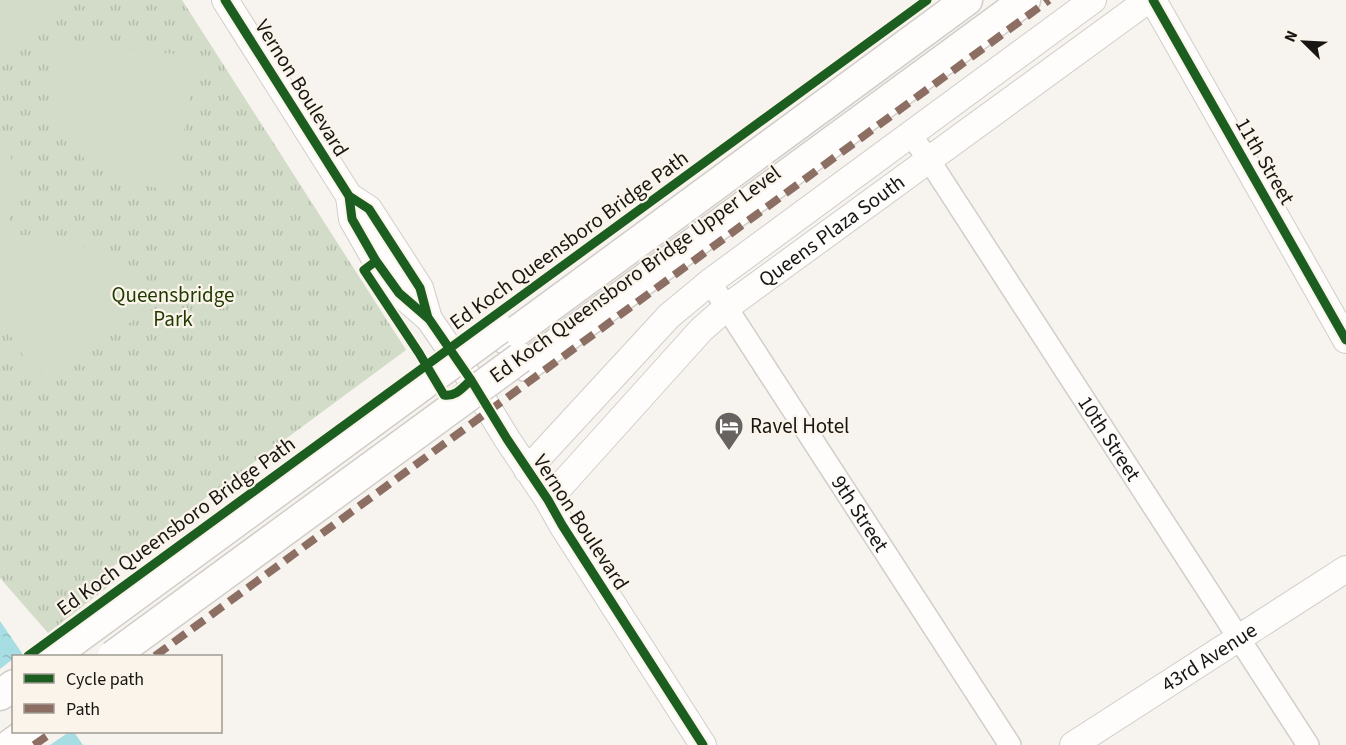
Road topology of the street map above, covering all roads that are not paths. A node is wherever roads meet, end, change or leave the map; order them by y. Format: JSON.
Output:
{"nodes":[{"id":1,"x":225,"y":0,"type":"edge"},
{"id":2,"x":946,"y":0,"type":"edge"},
{"id":3,"x":967,"y":0,"type":"edge"},
{"id":4,"x":1013,"y":0,"type":"edge"},
{"id":5,"x":1025,"y":0,"type":"edge"},
{"id":6,"x":1093,"y":0,"type":"edge"},
{"id":7,"x":1150,"y":0,"type":"edge"},
{"id":8,"x":910,"y":134,"type":"junction"},
{"id":9,"x":929,"y":160,"type":"junction"},
{"id":10,"x":710,"y":282,"type":"junction"},
{"id":11,"x":727,"y":307,"type":"junction"},
{"id":12,"x":503,"y":334,"type":"junction"},
{"id":13,"x":1346,"y":340,"type":"edge"},
{"id":14,"x":527,"y":470,"type":"junction"},
{"id":15,"x":548,"y":500,"type":"junction"},
{"id":16,"x":1346,"y":569,"type":"edge"},
{"id":17,"x":1239,"y":638,"type":"junction"},
{"id":18,"x":56,"y":655,"type":"edge"},
{"id":19,"x":76,"y":655,"type":"edge"},
{"id":20,"x":116,"y":655,"type":"edge"},
{"id":21,"x":133,"y":655,"type":"edge"},
{"id":22,"x":27,"y":733,"type":"edge"},
{"id":23,"x":10,"y":745,"type":"edge"},
{"id":24,"x":703,"y":745,"type":"edge"},
{"id":25,"x":1010,"y":745,"type":"edge"},
{"id":26,"x":1073,"y":745,"type":"edge"},
{"id":27,"x":1308,"y":745,"type":"edge"}],
"edges":[{"from":1,"to":14,"type":"main road","name":"Vernon Boulevard"},
{"from":2,"to":12,"type":"highway"},
{"from":3,"to":12,"type":"highway"},
{"from":4,"to":20,"type":"highway","name":"Ed Koch Queensboro Bridge Upper Level","bridge":true},
{"from":5,"to":21,"type":"highway"},
{"from":6,"to":8,"type":"main road","name":"Queens Plaza South"},
{"from":7,"to":9,"type":"main road","name":"Queens Plaza South"},
{"from":7,"to":13,"type":"main road","name":"11th Street"},
{"from":8,"to":9,"type":"street","name":"10th Street"},
{"from":8,"to":10,"type":"main road","name":"Queens Plaza South"},
{"from":9,"to":11,"type":"main road","name":"Queens Plaza South"},
{"from":9,"to":17,"type":"street","name":"10th Street"},
{"from":10,"to":11,"type":"street","name":"9th Street"},
{"from":10,"to":14,"type":"main road","name":"Queens Plaza South"},
{"from":11,"to":15,"type":"main road","name":"Queens Plaza South"},
{"from":11,"to":25,"type":"street","name":"9th Street"},
{"from":12,"to":18,"type":"highway","bridge":true},
{"from":12,"to":19,"type":"highway","name":"Ed Koch Queensboro Bridge Upper Level"},
{"from":14,"to":15,"type":"main road","name":"Vernon Boulevard"},
{"from":15,"to":24,"type":"main road","name":"Vernon Boulevard"},
{"from":16,"to":17,"type":"main road","name":"43rd Avenue"},
{"from":17,"to":26,"type":"main road","name":"43rd Avenue"},
{"from":17,"to":27,"type":"street","name":"10th Street"},
{"from":22,"to":23,"type":"highway"}]}
